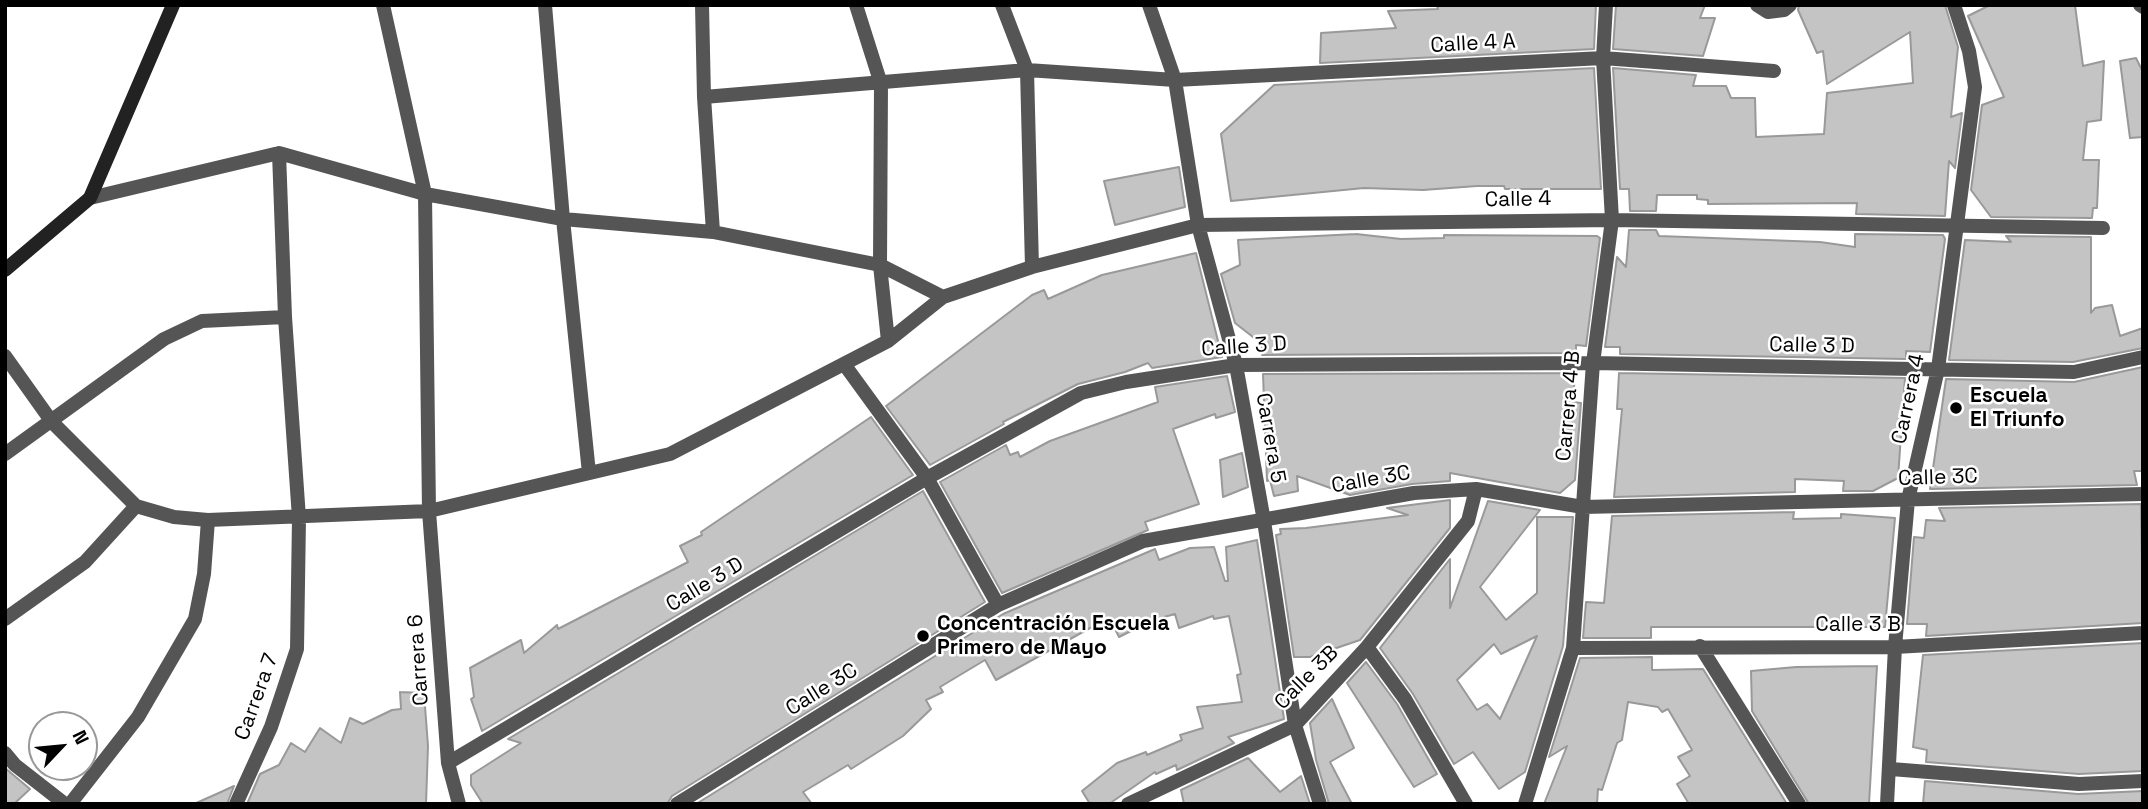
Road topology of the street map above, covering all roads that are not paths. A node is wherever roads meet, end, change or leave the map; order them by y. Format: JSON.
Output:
{"nodes":[{"id":1,"x":173,"y":5,"type":"edge"},
{"id":2,"x":383,"y":5,"type":"edge"},
{"id":3,"x":545,"y":5,"type":"edge"},
{"id":4,"x":702,"y":5,"type":"edge"},
{"id":5,"x":856,"y":5,"type":"edge"},
{"id":6,"x":1002,"y":5,"type":"edge"},
{"id":7,"x":1149,"y":5,"type":"edge"},
{"id":8,"x":1606,"y":5,"type":"edge"},
{"id":9,"x":1756,"y":5,"type":"edge"},
{"id":10,"x":1790,"y":5,"type":"edge"},
{"id":11,"x":1954,"y":5,"type":"edge"},
{"id":12,"x":1604,"y":58,"type":"junction"},
{"id":13,"x":1027,"y":70,"type":"junction"},
{"id":14,"x":1774,"y":71,"type":"dead end"},
{"id":15,"x":1175,"y":80,"type":"junction"},
{"id":16,"x":881,"y":84,"type":"junction"},
{"id":17,"x":704,"y":97,"type":"junction"},
{"id":18,"x":279,"y":153,"type":"junction"},
{"id":19,"x":425,"y":194,"type":"junction"},
{"id":20,"x":90,"y":198,"type":"junction"},
{"id":21,"x":563,"y":219,"type":"junction"},
{"id":22,"x":1612,"y":220,"type":"junction"},
{"id":23,"x":1959,"y":224,"type":"junction"},
{"id":24,"x":1198,"y":225,"type":"junction"},
{"id":25,"x":2103,"y":228,"type":"dead end"},
{"id":26,"x":713,"y":232,"type":"junction"},
{"id":27,"x":880,"y":265,"type":"junction"},
{"id":28,"x":1032,"y":267,"type":"junction"},
{"id":29,"x":5,"y":270,"type":"edge"},
{"id":30,"x":943,"y":297,"type":"junction"},
{"id":31,"x":285,"y":317,"type":"junction"},
{"id":32,"x":888,"y":341,"type":"junction"},
{"id":33,"x":5,"y":356,"type":"edge"},
{"id":34,"x":2143,"y":357,"type":"edge"},
{"id":35,"x":1593,"y":363,"type":"junction"},
{"id":36,"x":844,"y":364,"type":"junction"},
{"id":37,"x":1236,"y":365,"type":"junction"},
{"id":38,"x":1938,"y":369,"type":"junction"},
{"id":39,"x":52,"y":422,"type":"junction"},
{"id":40,"x":5,"y":454,"type":"edge"},
{"id":41,"x":589,"y":473,"type":"junction"},
{"id":42,"x":927,"y":478,"type":"junction"},
{"id":43,"x":1476,"y":489,"type":"junction"},
{"id":44,"x":2143,"y":494,"type":"edge"},
{"id":45,"x":1908,"y":500,"type":"junction"},
{"id":46,"x":136,"y":506,"type":"junction"},
{"id":47,"x":1583,"y":507,"type":"junction"},
{"id":48,"x":429,"y":511,"type":"junction"},
{"id":49,"x":299,"y":517,"type":"junction"},
{"id":50,"x":208,"y":520,"type":"junction"},
{"id":51,"x":1264,"y":521,"type":"junction"},
{"id":52,"x":999,"y":605,"type":"junction"},
{"id":53,"x":5,"y":619,"type":"edge"},
{"id":54,"x":2143,"y":633,"type":"edge"},
{"id":55,"x":1700,"y":646,"type":"junction"},
{"id":56,"x":1367,"y":647,"type":"junction"},
{"id":57,"x":1895,"y":647,"type":"junction"},
{"id":58,"x":1573,"y":648,"type":"junction"},
{"id":59,"x":1295,"y":725,"type":"junction"},
{"id":60,"x":5,"y":754,"type":"edge"},
{"id":61,"x":448,"y":762,"type":"junction"},
{"id":62,"x":1891,"y":769,"type":"junction"},
{"id":63,"x":2143,"y":781,"type":"edge"},
{"id":64,"x":68,"y":804,"type":"edge"},
{"id":65,"x":236,"y":804,"type":"edge"},
{"id":66,"x":459,"y":804,"type":"edge"},
{"id":67,"x":677,"y":804,"type":"edge"},
{"id":68,"x":1128,"y":804,"type":"edge"},
{"id":69,"x":1320,"y":804,"type":"edge"},
{"id":70,"x":1466,"y":804,"type":"edge"},
{"id":71,"x":1525,"y":804,"type":"edge"},
{"id":72,"x":1799,"y":804,"type":"edge"},
{"id":73,"x":1887,"y":804,"type":"edge"}],
"edges":[{"from":1,"to":20,"type":"street"},
{"from":2,"to":19,"type":"street","name":"Carrera 6"},
{"from":3,"to":21,"type":"street"},
{"from":4,"to":17,"type":"street"},
{"from":5,"to":16,"type":"street"},
{"from":6,"to":13,"type":"street"},
{"from":7,"to":15,"type":"street","name":"Carrera 5"},
{"from":8,"to":12,"type":"street","name":"Carrera 4 B"},
{"from":9,"to":10,"type":"street"},
{"from":11,"to":23,"type":"street","name":"Carrera 4"},
{"from":12,"to":14,"type":"street","name":"Calle 4 A"},
{"from":12,"to":15,"type":"street","name":"Calle 4 A"},
{"from":12,"to":22,"type":"street","name":"Carrera 4 B"},
{"from":13,"to":15,"type":"street","name":"Calle 4 A"},
{"from":13,"to":16,"type":"street","name":"Calle 4 A"},
{"from":13,"to":28,"type":"street"},
{"from":15,"to":24,"type":"street","name":"Carrera 5"},
{"from":16,"to":17,"type":"street","name":"Calle 4 A"},
{"from":16,"to":27,"type":"street"},
{"from":17,"to":26,"type":"street"},
{"from":18,"to":19,"type":"street"},
{"from":18,"to":20,"type":"street"},
{"from":18,"to":31,"type":"street","name":"Carrera 7"},
{"from":19,"to":21,"type":"street"},
{"from":19,"to":48,"type":"street","name":"Carrera 6"},
{"from":20,"to":29,"type":"street"},
{"from":21,"to":26,"type":"street"},
{"from":21,"to":41,"type":"street"},
{"from":22,"to":23,"type":"street","name":"Calle 4"},
{"from":22,"to":24,"type":"street","name":"Calle 4"},
{"from":22,"to":35,"type":"street","name":"Carrera 4 B"},
{"from":23,"to":25,"type":"street","name":"Calle 4"},
{"from":23,"to":38,"type":"street","name":"Carrera 4"},
{"from":24,"to":28,"type":"street","name":"Calle 4"},
{"from":24,"to":37,"type":"street","name":"Carrera 5"},
{"from":26,"to":27,"type":"street"},
{"from":27,"to":30,"type":"street"},
{"from":27,"to":32,"type":"street"},
{"from":28,"to":30,"type":"street","name":"Calle 4"},
{"from":30,"to":32,"type":"street"},
{"from":31,"to":39,"type":"street"},
{"from":31,"to":49,"type":"street","name":"Carrera 7"},
{"from":32,"to":36,"type":"street"},
{"from":33,"to":39,"type":"street"},
{"from":34,"to":38,"type":"street","name":"Calle 3 D"},
{"from":35,"to":37,"type":"street","name":"Calle 3 D"},
{"from":35,"to":38,"type":"street","name":"Calle 3 D"},
{"from":35,"to":47,"type":"street","name":"Carrera 4 B"},
{"from":36,"to":41,"type":"street"},
{"from":36,"to":42,"type":"street"},
{"from":37,"to":42,"type":"street","name":"Calle 3 D"},
{"from":37,"to":51,"type":"street","name":"Carrera 5"},
{"from":38,"to":45,"type":"street","name":"Carrera 4"},
{"from":39,"to":40,"type":"street"},
{"from":39,"to":46,"type":"street"},
{"from":41,"to":48,"type":"street"},
{"from":42,"to":52,"type":"street"},
{"from":42,"to":61,"type":"street","name":"Calle 3 D"},
{"from":43,"to":47,"type":"street","name":"Calle 3C"},
{"from":43,"to":51,"type":"street","name":"Calle 3C"},
{"from":43,"to":56,"type":"street","name":"Calle 3B"},
{"from":44,"to":45,"type":"street","name":"Calle 3C"},
{"from":45,"to":47,"type":"street","name":"Calle 3C"},
{"from":45,"to":57,"type":"street","name":"Carrera 4"},
{"from":46,"to":50,"type":"street"},
{"from":46,"to":53,"type":"street"},
{"from":47,"to":58,"type":"street","name":"Carrera 4 B"},
{"from":48,"to":49,"type":"street"},
{"from":48,"to":61,"type":"street","name":"Carrera 6"},
{"from":49,"to":50,"type":"street"},
{"from":49,"to":65,"type":"street","name":"Carrera 7"},
{"from":50,"to":64,"type":"street"},
{"from":51,"to":52,"type":"street","name":"Calle 3C"},
{"from":51,"to":59,"type":"street","name":"Carrera 5"},
{"from":52,"to":67,"type":"street","name":"Calle 3C"},
{"from":54,"to":57,"type":"street","name":"Calle 3 B"},
{"from":55,"to":57,"type":"street","name":"Calle 3 B"},
{"from":55,"to":58,"type":"street","name":"Calle 3 B"},
{"from":55,"to":72,"type":"street"},
{"from":56,"to":59,"type":"street","name":"Calle 3B"},
{"from":56,"to":70,"type":"street"},
{"from":57,"to":62,"type":"street","name":"Carrera 4"},
{"from":58,"to":71,"type":"street","name":"Carrera 4 B"},
{"from":59,"to":68,"type":"street","name":"Calle 3B"},
{"from":59,"to":69,"type":"street","name":"Carrera 5"},
{"from":60,"to":64,"type":"street"},
{"from":61,"to":66,"type":"street","name":"Carrera 6"},
{"from":62,"to":63,"type":"street"},
{"from":62,"to":73,"type":"street","name":"Carrera 4"}]}
